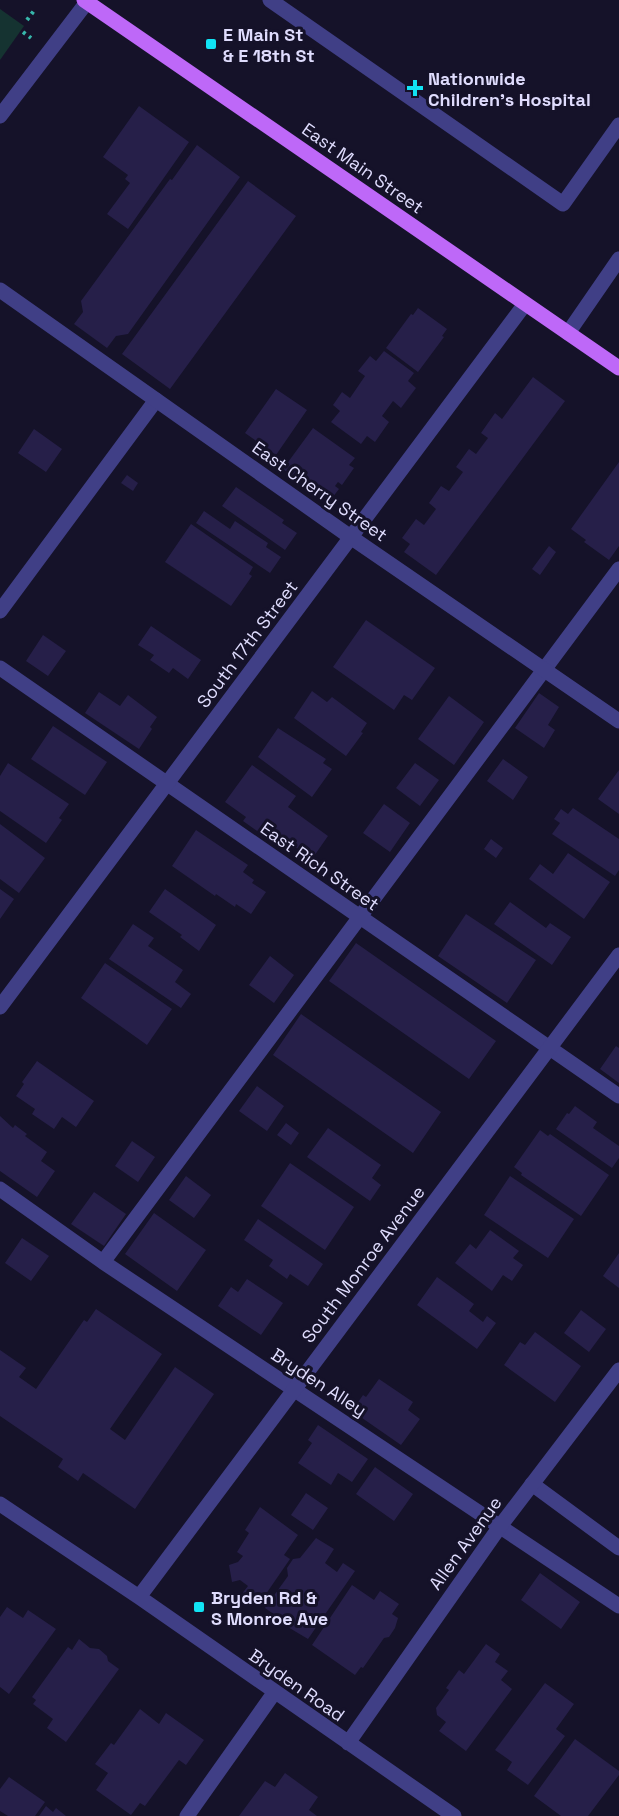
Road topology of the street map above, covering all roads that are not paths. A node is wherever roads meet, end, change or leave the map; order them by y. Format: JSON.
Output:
{"nodes":[{"id":1,"x":270,"y":0,"type":"edge"},
{"id":2,"x":86,"y":1,"type":"edge"},
{"id":3,"x":0,"y":116,"type":"edge"},
{"id":4,"x":619,"y":125,"type":"edge"},
{"id":5,"x":619,"y":259,"type":"edge"},
{"id":6,"x":0,"y":290,"type":"edge"},
{"id":7,"x":525,"y":304,"type":"junction"},
{"id":8,"x":568,"y":333,"type":"junction"},
{"id":9,"x":619,"y":368,"type":"edge"},
{"id":10,"x":156,"y":400,"type":"junction"},
{"id":11,"x":352,"y":538,"type":"junction"},
{"id":12,"x":619,"y":569,"type":"edge"},
{"id":13,"x":0,"y":611,"type":"edge"},
{"id":14,"x":0,"y":668,"type":"edge"},
{"id":15,"x":544,"y":669,"type":"junction"},
{"id":16,"x":619,"y":721,"type":"edge"},
{"id":17,"x":167,"y":784,"type":"junction"},
{"id":18,"x":360,"y":917,"type":"junction"},
{"id":19,"x":619,"y":955,"type":"edge"},
{"id":20,"x":0,"y":1007,"type":"edge"},
{"id":21,"x":549,"y":1048,"type":"junction"},
{"id":22,"x":619,"y":1096,"type":"edge"},
{"id":23,"x":0,"y":1189,"type":"edge"},
{"id":24,"x":103,"y":1262,"type":"junction"},
{"id":25,"x":619,"y":1370,"type":"edge"},
{"id":26,"x":294,"y":1389,"type":"junction"},
{"id":27,"x":532,"y":1484,"type":"junction"},
{"id":28,"x":0,"y":1504,"type":"edge"},
{"id":29,"x":501,"y":1525,"type":"junction"},
{"id":30,"x":619,"y":1548,"type":"edge"},
{"id":31,"x":139,"y":1597,"type":"junction"},
{"id":32,"x":619,"y":1606,"type":"edge"},
{"id":33,"x":274,"y":1693,"type":"junction"},
{"id":34,"x":348,"y":1743,"type":"junction"},
{"id":35,"x":187,"y":1816,"type":"edge"},
{"id":36,"x":454,"y":1816,"type":"edge"}],
"edges":[{"from":1,"to":4,"type":"street"},
{"from":2,"to":3,"type":"street"},
{"from":2,"to":7,"type":"main road","name":"East Main Street"},
{"from":5,"to":8,"type":"street"},
{"from":6,"to":10,"type":"street","name":"East Cherry Street"},
{"from":7,"to":8,"type":"main road","name":"East Main Street"},
{"from":7,"to":11,"type":"street","name":"South 17th Street"},
{"from":8,"to":9,"type":"main road","name":"East Main Street"},
{"from":10,"to":11,"type":"street","name":"East Cherry Street"},
{"from":10,"to":13,"type":"street"},
{"from":11,"to":15,"type":"street","name":"East Cherry Street"},
{"from":11,"to":17,"type":"street","name":"South 17th Street"},
{"from":12,"to":15,"type":"street"},
{"from":14,"to":17,"type":"street","name":"East Rich Street"},
{"from":15,"to":16,"type":"street","name":"East Cherry Street"},
{"from":15,"to":18,"type":"street"},
{"from":17,"to":18,"type":"street","name":"East Rich Street"},
{"from":17,"to":20,"type":"street","name":"South 17th Street"},
{"from":18,"to":21,"type":"street","name":"East Rich Street"},
{"from":18,"to":24,"type":"street"},
{"from":19,"to":21,"type":"street","name":"South Monroe Avenue"},
{"from":21,"to":22,"type":"street","name":"East Rich Street"},
{"from":21,"to":26,"type":"street","name":"South Monroe Avenue"},
{"from":23,"to":24,"type":"street","name":"Bryden Alley"},
{"from":24,"to":26,"type":"street","name":"Bryden Alley"},
{"from":25,"to":27,"type":"street","name":"Allen Avenue"},
{"from":26,"to":29,"type":"street","name":"Bryden Alley"},
{"from":26,"to":31,"type":"street","name":"South Monroe Avenue"},
{"from":27,"to":29,"type":"street","name":"Allen Avenue"},
{"from":27,"to":30,"type":"street"},
{"from":28,"to":31,"type":"street","name":"Bryden Road"},
{"from":29,"to":32,"type":"street","name":"Bryden Alley"},
{"from":29,"to":34,"type":"street","name":"Allen Avenue"},
{"from":31,"to":33,"type":"street","name":"Bryden Road"},
{"from":33,"to":34,"type":"street","name":"Bryden Road"},
{"from":33,"to":35,"type":"street"},
{"from":34,"to":36,"type":"street","name":"Bryden Road"}]}
